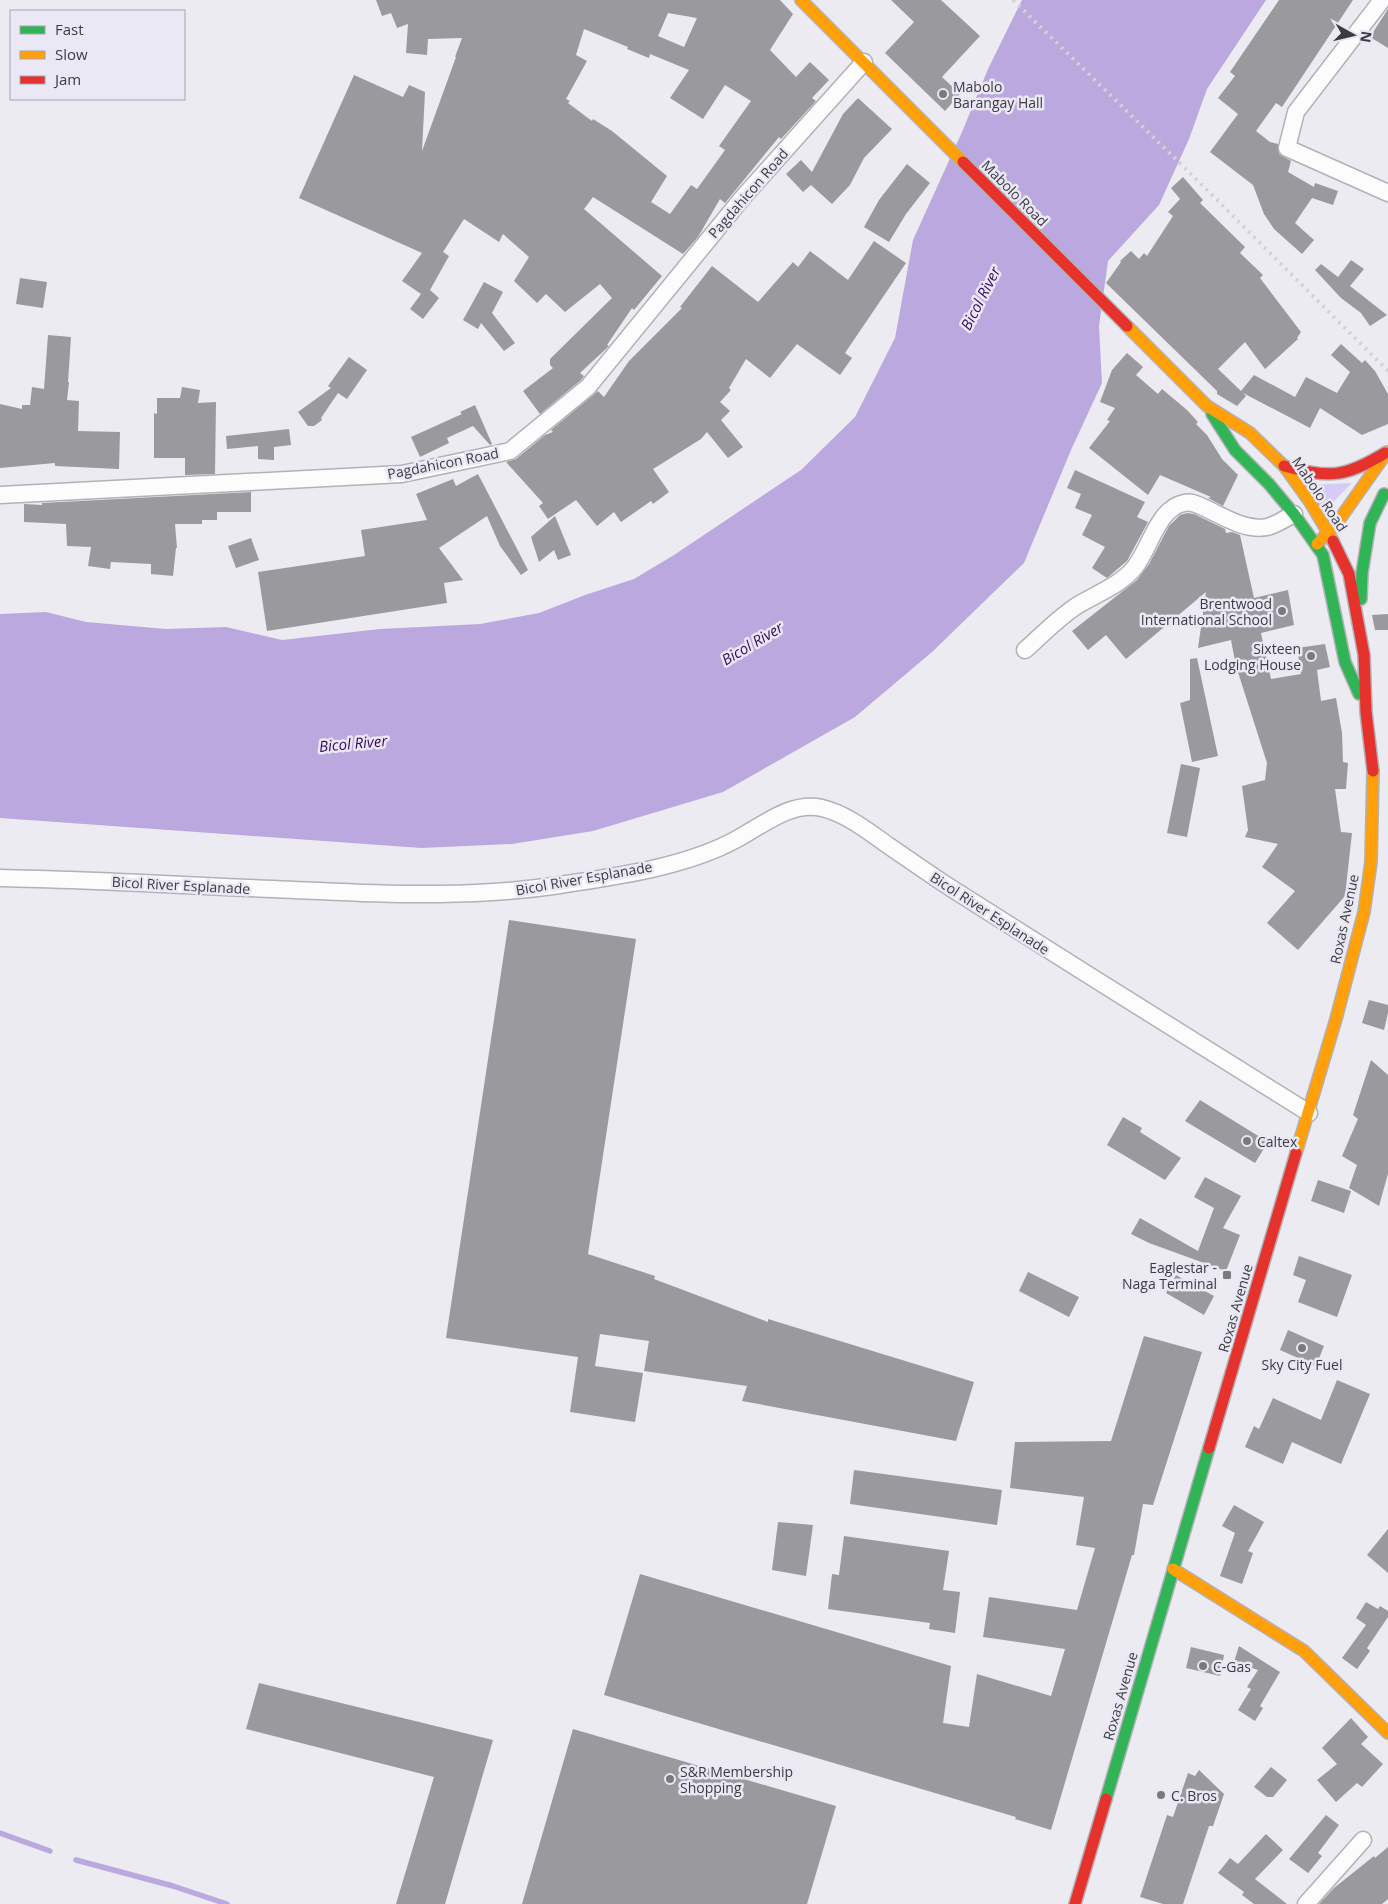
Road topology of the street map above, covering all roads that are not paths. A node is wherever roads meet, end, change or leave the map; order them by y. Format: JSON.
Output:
{"nodes":[{"id":1,"x":1382,"y":0,"type":"edge"},
{"id":2,"x":804,"y":1,"type":"edge"},
{"id":3,"x":864,"y":62,"type":"junction"},
{"id":4,"x":1388,"y":193,"type":"edge"},
{"id":5,"x":1208,"y":406,"type":"junction"},
{"id":6,"x":1387,"y":452,"type":"edge"},
{"id":7,"x":1284,"y":466,"type":"junction"},
{"id":8,"x":1386,"y":492,"type":"edge"},
{"id":9,"x":0,"y":495,"type":"edge"},
{"id":10,"x":1294,"y":514,"type":"junction"},
{"id":11,"x":1361,"y":522,"type":"dead end"},
{"id":12,"x":1336,"y":539,"type":"junction"},
{"id":13,"x":1317,"y":544,"type":"junction"},
{"id":14,"x":1323,"y":555,"type":"junction"},
{"id":15,"x":1359,"y":630,"type":"junction"},
{"id":16,"x":1025,"y":650,"type":"dead end"},
{"id":17,"x":1366,"y":712,"type":"junction"},
{"id":18,"x":0,"y":878,"type":"edge"},
{"id":19,"x":1309,"y":1113,"type":"junction"},
{"id":20,"x":1174,"y":1569,"type":"junction"},
{"id":21,"x":1388,"y":1733,"type":"edge"},
{"id":22,"x":1363,"y":1840,"type":"dead end"},
{"id":23,"x":1075,"y":1904,"type":"edge"},
{"id":24,"x":1306,"y":1904,"type":"edge"}],
"edges":[{"from":1,"to":4,"type":"street"},
{"from":2,"to":3,"type":"main road","name":"Mabolo Road"},
{"from":3,"to":5,"type":"main road","name":"Mabolo Road"},
{"from":3,"to":9,"type":"street","name":"Pagdahicon Road"},
{"from":5,"to":7,"type":"main road","name":"Mabolo Road"},
{"from":5,"to":10,"type":"main road","name":"Mabolo Road"},
{"from":6,"to":7,"type":"main road"},
{"from":6,"to":12,"type":"main road"},
{"from":7,"to":12,"type":"main road","name":"Mabolo Road"},
{"from":8,"to":11,"type":"main road"},
{"from":8,"to":15,"type":"main road"},
{"from":10,"to":13,"type":"main road","name":"Mabolo Road"},
{"from":10,"to":16,"type":"street"},
{"from":12,"to":13,"type":"main road"},
{"from":12,"to":14,"type":"main road"},
{"from":12,"to":15,"type":"main road","name":"Roxas Avenue"},
{"from":13,"to":14,"type":"main road","name":"Roxas Avenue"},
{"from":14,"to":17,"type":"main road","name":"Roxas Avenue"},
{"from":15,"to":17,"type":"main road","name":"Roxas Avenue"},
{"from":17,"to":19,"type":"main road","name":"Roxas Avenue"},
{"from":18,"to":19,"type":"street","name":"Bicol River Esplanade"},
{"from":19,"to":20,"type":"main road","name":"Roxas Avenue"},
{"from":20,"to":21,"type":"main road"},
{"from":20,"to":23,"type":"main road","name":"Roxas Avenue"},
{"from":22,"to":24,"type":"street"}]}
